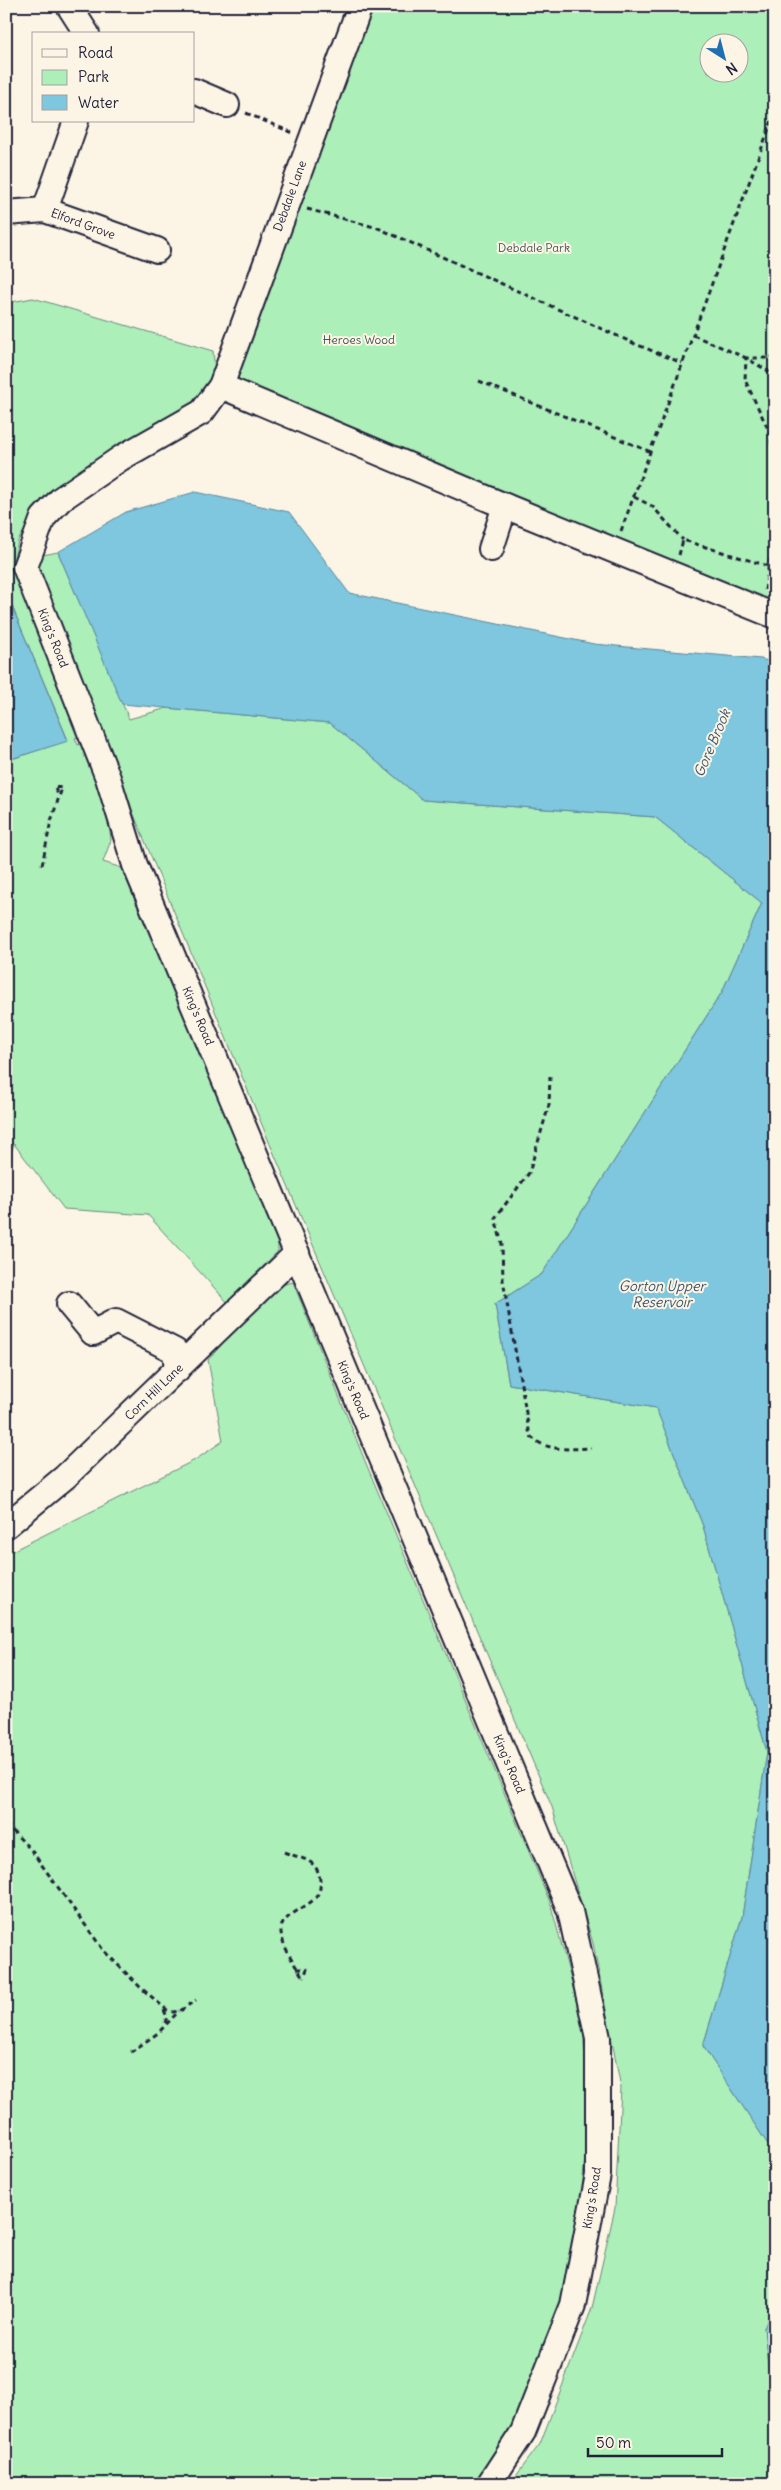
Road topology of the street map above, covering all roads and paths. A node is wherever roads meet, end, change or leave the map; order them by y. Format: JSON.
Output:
{"nodes":[{"id":1,"x":69,"y":6,"type":"edge"},
{"id":2,"x":360,"y":6,"type":"edge"},
{"id":3,"x":767,"y":6,"type":"edge"},
{"id":4,"x":775,"y":10,"type":"edge"},
{"id":5,"x":86,"y":32,"type":"edge"},
{"id":6,"x":195,"y":91,"type":"edge"},
{"id":7,"x":227,"y":105,"type":"joint"},
{"id":8,"x":775,"y":112,"type":"edge"},
{"id":9,"x":76,"y":122,"type":"edge"},
{"id":10,"x":310,"y":140,"type":"junction"},
{"id":11,"x":287,"y":204,"type":"junction"},
{"id":12,"x":45,"y":210,"type":"junction"},
{"id":13,"x":6,"y":213,"type":"edge"},
{"id":14,"x":157,"y":250,"type":"dead end"},
{"id":15,"x":693,"y":335,"type":"junction"},
{"id":16,"x":775,"y":355,"type":"edge"},
{"id":17,"x":746,"y":358,"type":"junction"},
{"id":18,"x":682,"y":363,"type":"junction"},
{"id":19,"x":775,"y":375,"type":"edge"},
{"id":20,"x":479,"y":381,"type":"dead end"},
{"id":21,"x":221,"y":386,"type":"junction"},
{"id":22,"x":651,"y":452,"type":"junction"},
{"id":23,"x":775,"y":458,"type":"edge"},
{"id":24,"x":634,"y":497,"type":"junction"},
{"id":25,"x":775,"y":503,"type":"edge"},
{"id":26,"x":505,"y":506,"type":"junction"},
{"id":27,"x":775,"y":524,"type":"edge"},
{"id":28,"x":683,"y":540,"type":"junction"},
{"id":29,"x":491,"y":549,"type":"dead end"},
{"id":30,"x":614,"y":550,"type":"junction"},
{"id":31,"x":768,"y":566,"type":"junction"},
{"id":32,"x":673,"y":574,"type":"junction"},
{"id":33,"x":766,"y":612,"type":"edge"},
{"id":34,"x":59,"y":796,"type":"dead end"},
{"id":35,"x":42,"y":865,"type":"dead end"},
{"id":36,"x":550,"y":1076,"type":"dead end"},
{"id":37,"x":297,"y":1253,"type":"junction"},
{"id":38,"x":69,"y":1304,"type":"dead end"},
{"id":39,"x":177,"y":1370,"type":"junction"},
{"id":40,"x":591,"y":1448,"type":"dead end"},
{"id":41,"x":6,"y":1526,"type":"edge"},
{"id":42,"x":6,"y":1824,"type":"edge"},
{"id":43,"x":284,"y":1852,"type":"dead end"},
{"id":44,"x":297,"y":1969,"type":"dead end"},
{"id":45,"x":196,"y":2000,"type":"dead end"},
{"id":46,"x":162,"y":2006,"type":"junction"},
{"id":47,"x":180,"y":2011,"type":"junction"},
{"id":48,"x":164,"y":2026,"type":"junction"},
{"id":49,"x":131,"y":2052,"type":"dead end"},
{"id":50,"x":489,"y":2484,"type":"edge"}],
"edges":[{"from":1,"to":5,"type":"street"},
{"from":2,"to":10,"type":"street","name":"Debdale Lane"},
{"from":3,"to":4,"type":"path"},
{"from":6,"to":7,"type":"street"},
{"from":7,"to":10,"type":"path"},
{"from":8,"to":15,"type":"path"},
{"from":9,"to":12,"type":"street"},
{"from":10,"to":11,"type":"street","name":"Debdale Lane"},
{"from":11,"to":18,"type":"path"},
{"from":11,"to":21,"type":"street","name":"Debdale Lane"},
{"from":12,"to":13,"type":"street","name":"Elford Grove"},
{"from":12,"to":14,"type":"street","name":"Elford Grove"},
{"from":15,"to":17,"type":"path"},
{"from":15,"to":18,"type":"path"},
{"from":16,"to":17,"type":"path"},
{"from":17,"to":19,"type":"path"},
{"from":17,"to":23,"type":"path"},
{"from":18,"to":22,"type":"path"},
{"from":20,"to":22,"type":"path"},
{"from":21,"to":26,"type":"street"},
{"from":21,"to":37,"type":"street","name":"King's Road"},
{"from":22,"to":24,"type":"path"},
{"from":23,"to":25,"type":"path"},
{"from":24,"to":28,"type":"path"},
{"from":24,"to":30,"type":"path"},
{"from":26,"to":29,"type":"street"},
{"from":26,"to":30,"type":"street"},
{"from":27,"to":31,"type":"path"},
{"from":28,"to":31,"type":"path"},
{"from":28,"to":32,"type":"path"},
{"from":30,"to":32,"type":"street"},
{"from":31,"to":33,"type":"path"},
{"from":32,"to":33,"type":"street"},
{"from":34,"to":35,"type":"path"},
{"from":36,"to":40,"type":"path"},
{"from":37,"to":39,"type":"street","name":"Corn Hill Lane"},
{"from":37,"to":50,"type":"street","name":"King's Road"},
{"from":38,"to":39,"type":"street"},
{"from":39,"to":41,"type":"street","name":"Corn Hill Lane"},
{"from":42,"to":46,"type":"path"},
{"from":43,"to":44,"type":"path"},
{"from":45,"to":47,"type":"path"},
{"from":46,"to":47,"type":"path"},
{"from":46,"to":48,"type":"path"},
{"from":47,"to":48,"type":"path"},
{"from":48,"to":49,"type":"path"}]}
